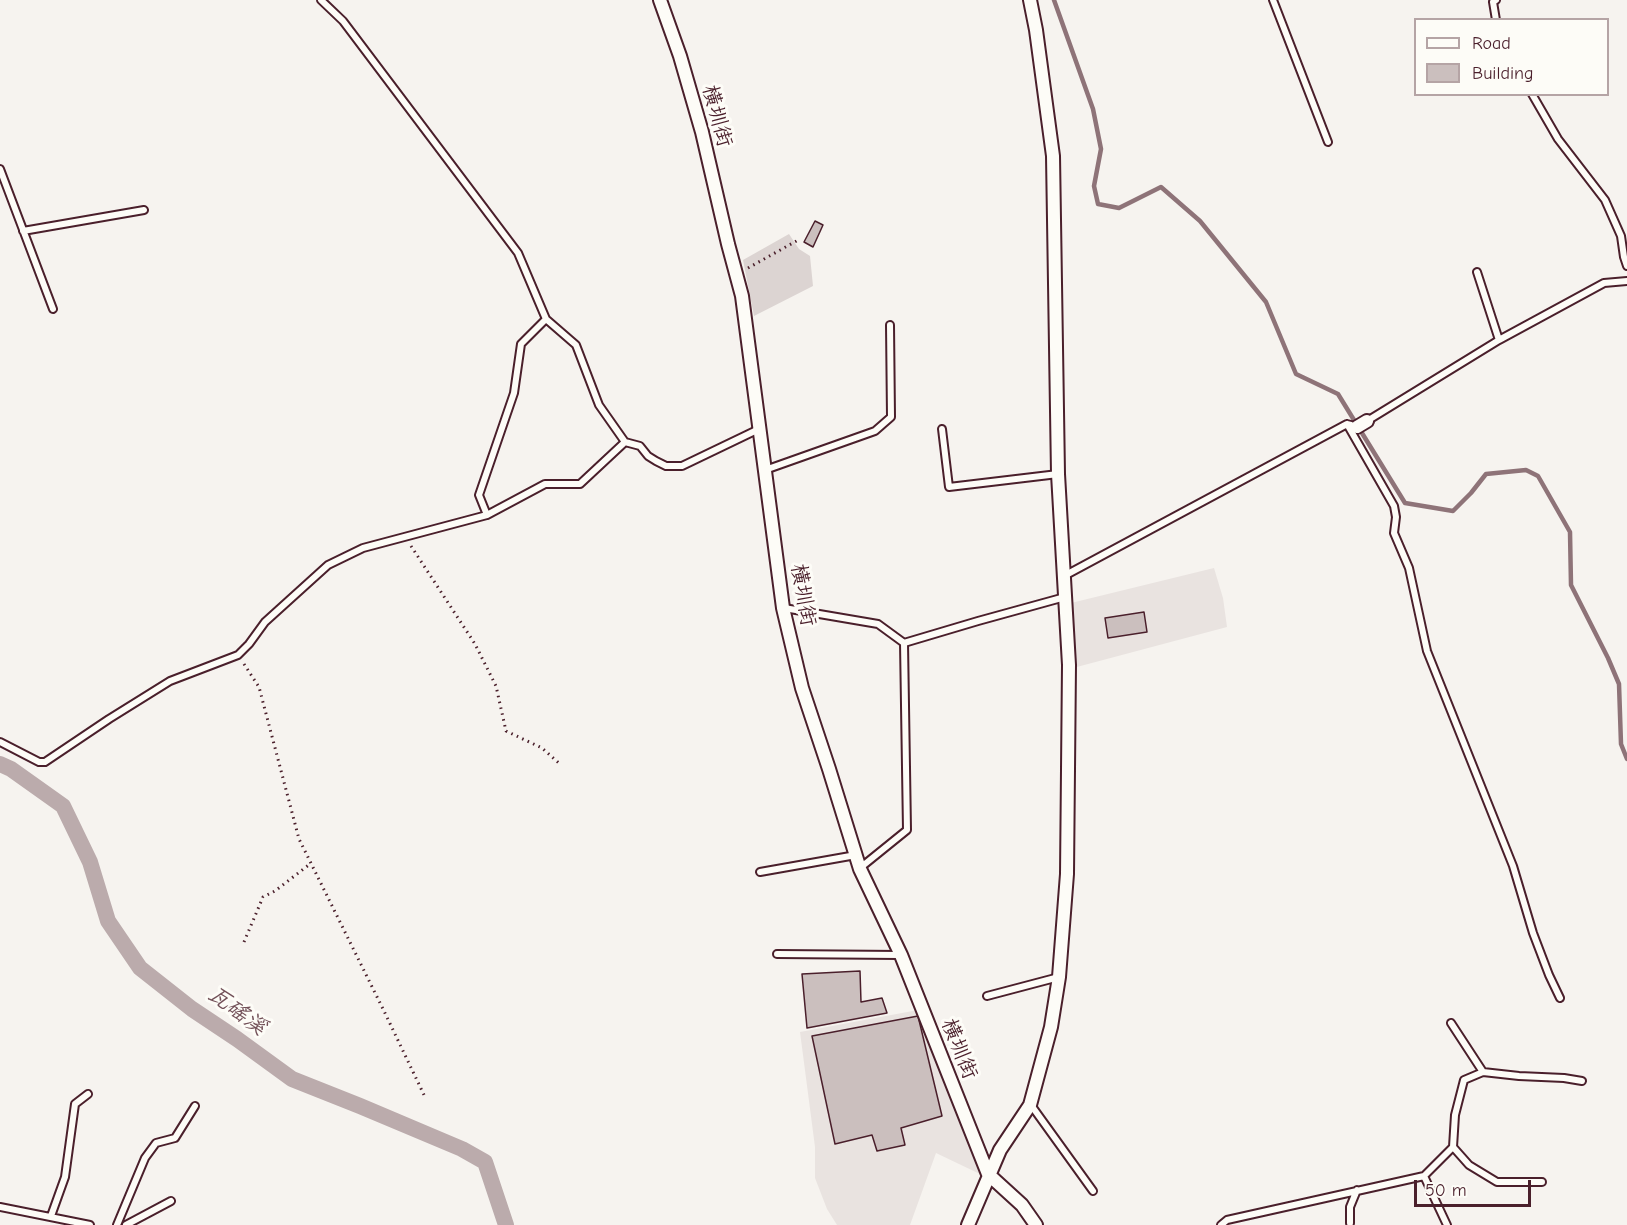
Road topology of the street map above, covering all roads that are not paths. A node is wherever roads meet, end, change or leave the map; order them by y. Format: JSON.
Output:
{"nodes":[{"id":1,"x":321,"y":0,"type":"edge"},
{"id":2,"x":660,"y":0,"type":"edge"},
{"id":3,"x":1030,"y":0,"type":"edge"},
{"id":4,"x":1273,"y":0,"type":"edge"},
{"id":5,"x":1496,"y":0,"type":"edge"},
{"id":6,"x":1496,"y":18,"type":"edge"},
{"id":7,"x":1533,"y":96,"type":"edge"},
{"id":8,"x":1328,"y":142,"type":"dead end"},
{"id":9,"x":0,"y":169,"type":"edge"},
{"id":10,"x":144,"y":210,"type":"dead end"},
{"id":11,"x":23,"y":231,"type":"junction"},
{"id":12,"x":1627,"y":266,"type":"edge"},
{"id":13,"x":1477,"y":272,"type":"dead end"},
{"id":14,"x":1627,"y":281,"type":"edge"},
{"id":15,"x":53,"y":309,"type":"dead end"},
{"id":16,"x":546,"y":319,"type":"junction"},
{"id":17,"x":890,"y":325,"type":"dead end"},
{"id":18,"x":1498,"y":340,"type":"junction"},
{"id":19,"x":1357,"y":424,"type":"junction"},
{"id":20,"x":759,"y":429,"type":"junction"},
{"id":21,"x":942,"y":429,"type":"dead end"},
{"id":22,"x":625,"y":442,"type":"junction"},
{"id":23,"x":765,"y":470,"type":"junction"},
{"id":24,"x":1058,"y":474,"type":"junction"},
{"id":25,"x":488,"y":515,"type":"junction"},
{"id":26,"x":1064,"y":576,"type":"junction"},
{"id":27,"x":1065,"y":597,"type":"junction"},
{"id":28,"x":783,"y":608,"type":"junction"},
{"id":29,"x":904,"y":643,"type":"junction"},
{"id":30,"x":0,"y":742,"type":"edge"},
{"id":31,"x":856,"y":855,"type":"junction"},
{"id":32,"x":860,"y":868,"type":"junction"},
{"id":33,"x":760,"y":872,"type":"dead end"},
{"id":34,"x":777,"y":954,"type":"dead end"},
{"id":35,"x":901,"y":955,"type":"junction"},
{"id":36,"x":1059,"y":977,"type":"junction"},
{"id":37,"x":987,"y":996,"type":"dead end"},
{"id":38,"x":1560,"y":998,"type":"dead end"},
{"id":39,"x":1451,"y":1023,"type":"dead end"},
{"id":40,"x":1483,"y":1072,"type":"junction"},
{"id":41,"x":1582,"y":1081,"type":"dead end"},
{"id":42,"x":88,"y":1094,"type":"dead end"},
{"id":43,"x":1030,"y":1105,"type":"junction"},
{"id":44,"x":195,"y":1106,"type":"dead end"},
{"id":45,"x":1453,"y":1147,"type":"junction"},
{"id":46,"x":988,"y":1174,"type":"junction"},
{"id":47,"x":1424,"y":1176,"type":"junction"},
{"id":48,"x":1542,"y":1182,"type":"dead end"},
{"id":49,"x":1357,"y":1190,"type":"junction"},
{"id":50,"x":1093,"y":1191,"type":"dead end"},
{"id":51,"x":171,"y":1201,"type":"dead end"},
{"id":52,"x":0,"y":1207,"type":"edge"},
{"id":53,"x":51,"y":1216,"type":"junction"},
{"id":54,"x":1350,"y":1223,"type":"dead end"},
{"id":55,"x":78,"y":1224,"type":"edge"},
{"id":56,"x":1226,"y":1224,"type":"edge"},
{"id":57,"x":90,"y":1225,"type":"edge"},
{"id":58,"x":117,"y":1225,"type":"edge"},
{"id":59,"x":126,"y":1225,"type":"edge"},
{"id":60,"x":968,"y":1225,"type":"edge"},
{"id":61,"x":1035,"y":1225,"type":"edge"},
{"id":62,"x":1447,"y":1225,"type":"edge"}],
"edges":[{"from":1,"to":16,"type":"lane"},
{"from":2,"to":20,"type":"street","name":"橫圳街"},
{"from":3,"to":24,"type":"street"},
{"from":4,"to":8,"type":"lane"},
{"from":5,"to":6,"type":"lane"},
{"from":7,"to":12,"type":"lane"},
{"from":9,"to":11,"type":"lane"},
{"from":10,"to":11,"type":"lane"},
{"from":11,"to":15,"type":"lane"},
{"from":13,"to":18,"type":"lane"},
{"from":14,"to":18,"type":"lane"},
{"from":16,"to":22,"type":"lane"},
{"from":16,"to":25,"type":"lane"},
{"from":17,"to":23,"type":"lane"},
{"from":18,"to":19,"type":"lane"},
{"from":19,"to":26,"type":"lane"},
{"from":19,"to":38,"type":"lane"},
{"from":20,"to":22,"type":"lane"},
{"from":20,"to":23,"type":"street","name":"橫圳街"},
{"from":21,"to":24,"type":"lane"},
{"from":22,"to":25,"type":"lane"},
{"from":23,"to":28,"type":"street","name":"橫圳街"},
{"from":24,"to":26,"type":"street"},
{"from":25,"to":30,"type":"lane"},
{"from":26,"to":27,"type":"street"},
{"from":27,"to":29,"type":"lane"},
{"from":27,"to":36,"type":"street"},
{"from":28,"to":29,"type":"lane"},
{"from":28,"to":31,"type":"street","name":"橫圳街"},
{"from":29,"to":32,"type":"lane"},
{"from":31,"to":32,"type":"street","name":"橫圳街"},
{"from":31,"to":33,"type":"lane"},
{"from":32,"to":35,"type":"street","name":"橫圳街"},
{"from":34,"to":35,"type":"lane"},
{"from":35,"to":46,"type":"street","name":"橫圳街"},
{"from":36,"to":37,"type":"lane"},
{"from":36,"to":43,"type":"street"},
{"from":39,"to":40,"type":"lane"},
{"from":40,"to":41,"type":"lane"},
{"from":40,"to":45,"type":"lane"},
{"from":42,"to":53,"type":"lane"},
{"from":43,"to":46,"type":"street"},
{"from":43,"to":50,"type":"lane"},
{"from":44,"to":58,"type":"lane"},
{"from":45,"to":47,"type":"lane"},
{"from":45,"to":48,"type":"lane"},
{"from":46,"to":60,"type":"street"},
{"from":46,"to":61,"type":"street","name":"橫圳街"},
{"from":47,"to":49,"type":"lane"},
{"from":47,"to":62,"type":"lane"},
{"from":49,"to":54,"type":"lane"},
{"from":49,"to":56,"type":"lane"},
{"from":51,"to":59,"type":"lane"},
{"from":52,"to":53,"type":"lane"},
{"from":53,"to":55,"type":"lane"},
{"from":55,"to":57,"type":"lane"}]}
